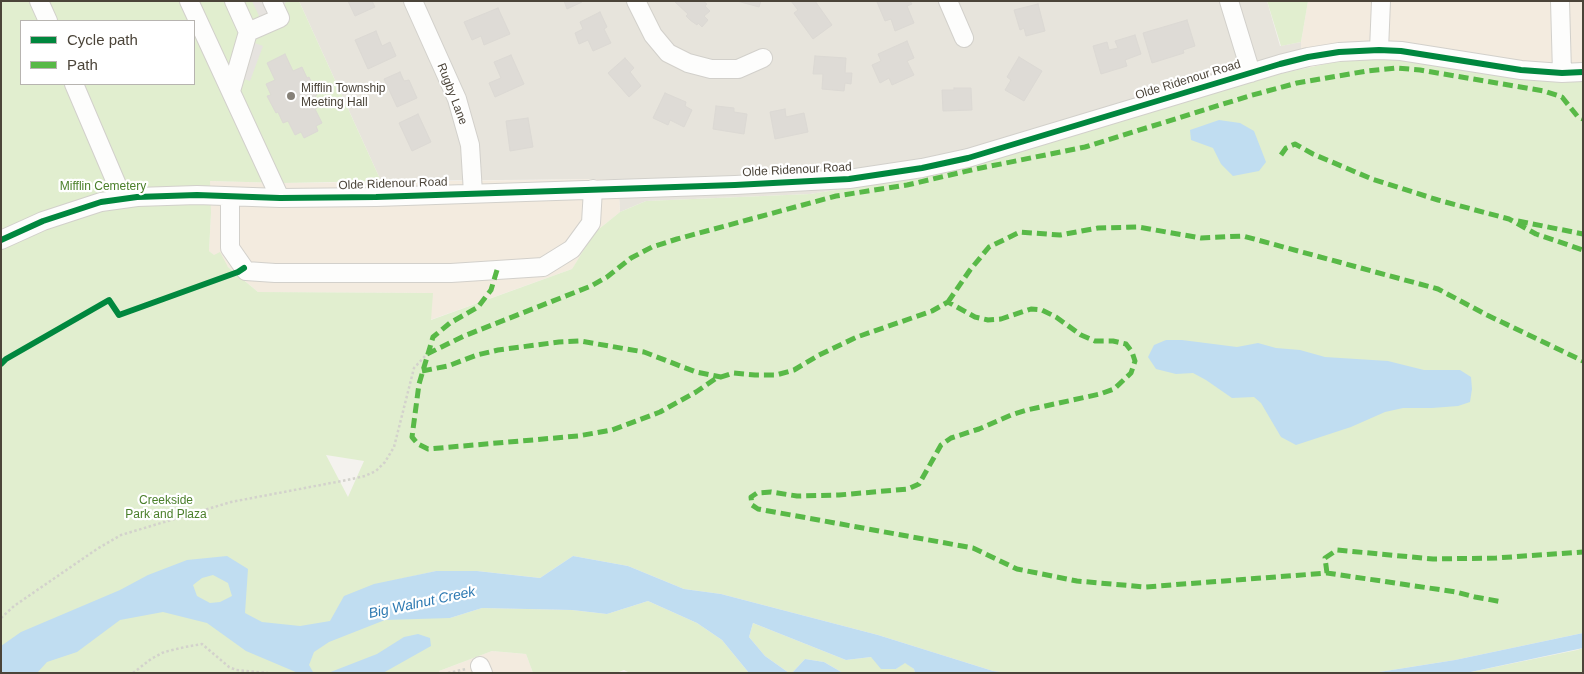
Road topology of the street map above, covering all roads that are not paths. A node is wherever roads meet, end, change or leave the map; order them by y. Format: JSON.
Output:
{"nodes":[{"id":1,"x":39,"y":1,"type":"edge"},
{"id":2,"x":189,"y":1,"type":"edge"},
{"id":3,"x":234,"y":1,"type":"edge"},
{"id":4,"x":272,"y":1,"type":"edge"},
{"id":5,"x":412,"y":1,"type":"edge"},
{"id":6,"x":636,"y":1,"type":"edge"},
{"id":7,"x":948,"y":1,"type":"edge"},
{"id":8,"x":1229,"y":1,"type":"edge"},
{"id":9,"x":1381,"y":1,"type":"edge"},
{"id":10,"x":1560,"y":1,"type":"edge"},
{"id":11,"x":48,"y":20,"type":"edge"},
{"id":12,"x":248,"y":32,"type":"junction"},
{"id":13,"x":964,"y":38,"type":"dead end"},
{"id":14,"x":1379,"y":50,"type":"junction"},
{"id":15,"x":763,"y":58,"type":"dead end"},
{"id":16,"x":1583,"y":72,"type":"edge"},
{"id":17,"x":1251,"y":73,"type":"junction"},
{"id":18,"x":1562,"y":73,"type":"junction"},
{"id":19,"x":74,"y":85,"type":"edge"},
{"id":20,"x":231,"y":91,"type":"junction"},
{"id":21,"x":593,"y":189,"type":"junction"},
{"id":22,"x":473,"y":193,"type":"junction"},
{"id":23,"x":230,"y":197,"type":"junction"},
{"id":24,"x":280,"y":198,"type":"junction"},
{"id":25,"x":123,"y":199,"type":"junction"},
{"id":26,"x":1,"y":240,"type":"edge"}],
"edges":[{"from":1,"to":11,"type":"street"},
{"from":2,"to":20,"type":"street"},
{"from":3,"to":12,"type":"street"},
{"from":4,"to":12,"type":"street"},
{"from":5,"to":22,"type":"street","name":"Rugby Lane"},
{"from":6,"to":15,"type":"street"},
{"from":7,"to":13,"type":"street"},
{"from":8,"to":17,"type":"street"},
{"from":9,"to":14,"type":"street"},
{"from":10,"to":18,"type":"street"},
{"from":12,"to":20,"type":"street"},
{"from":14,"to":17,"type":"street","name":"Olde Ridenour Road"},
{"from":14,"to":18,"type":"street","name":"Olde Ridenour Road"},
{"from":16,"to":18,"type":"street","name":"Olde Ridenour Road"},
{"from":17,"to":21,"type":"street","name":"Olde Ridenour Road"},
{"from":19,"to":25,"type":"street"},
{"from":20,"to":24,"type":"street"},
{"from":21,"to":22,"type":"street","name":"Olde Ridenour Road"},
{"from":21,"to":23,"type":"street"},
{"from":22,"to":24,"type":"street","name":"Olde Ridenour Road"},
{"from":23,"to":24,"type":"street","name":"Olde Ridenour Road"},
{"from":23,"to":25,"type":"street","name":"Olde Ridenour Road"},
{"from":25,"to":26,"type":"street","name":"Olde Ridenour Road"}]}
